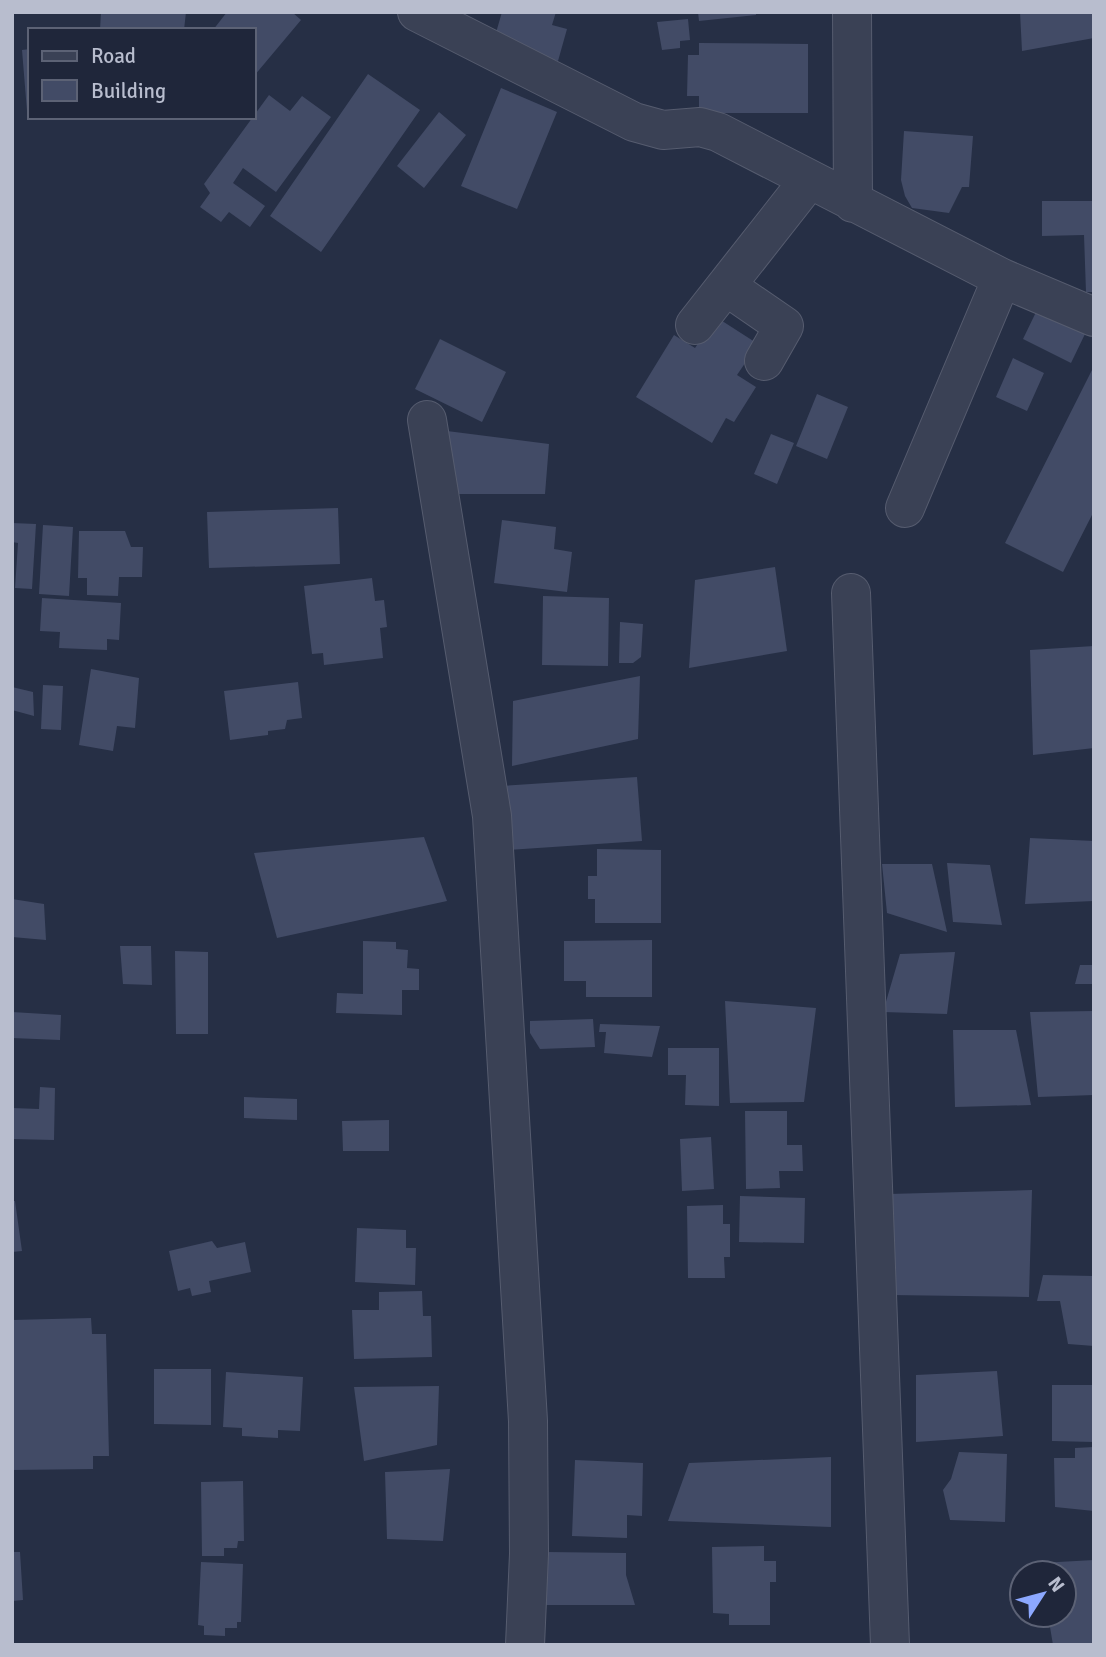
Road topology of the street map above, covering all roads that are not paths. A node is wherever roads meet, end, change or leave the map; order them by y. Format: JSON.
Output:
{"nodes":[{"id":1,"x":417,"y":12,"type":"edge"},
{"id":2,"x":852,"y":12,"type":"edge"},
{"id":3,"x":809,"y":180,"type":"junction"},
{"id":4,"x":853,"y":203,"type":"junction"},
{"id":5,"x":1002,"y":278,"type":"junction"},
{"id":6,"x":726,"y":286,"type":"junction"},
{"id":7,"x":1094,"y":317,"type":"edge"},
{"id":8,"x":695,"y":325,"type":"dead end"},
{"id":9,"x":764,"y":361,"type":"dead end"},
{"id":10,"x":427,"y":420,"type":"dead end"},
{"id":11,"x":905,"y":508,"type":"dead end"},
{"id":12,"x":851,"y":593,"type":"dead end"},
{"id":13,"x":526,"y":1645,"type":"edge"},
{"id":14,"x":890,"y":1645,"type":"edge"}],
"edges":[{"from":1,"to":3,"type":"street"},
{"from":2,"to":4,"type":"street"},
{"from":3,"to":4,"type":"street"},
{"from":3,"to":6,"type":"street"},
{"from":4,"to":5,"type":"street"},
{"from":5,"to":7,"type":"street"},
{"from":5,"to":11,"type":"street"},
{"from":6,"to":8,"type":"street"},
{"from":6,"to":9,"type":"street"},
{"from":10,"to":13,"type":"street"},
{"from":12,"to":14,"type":"street"}]}
